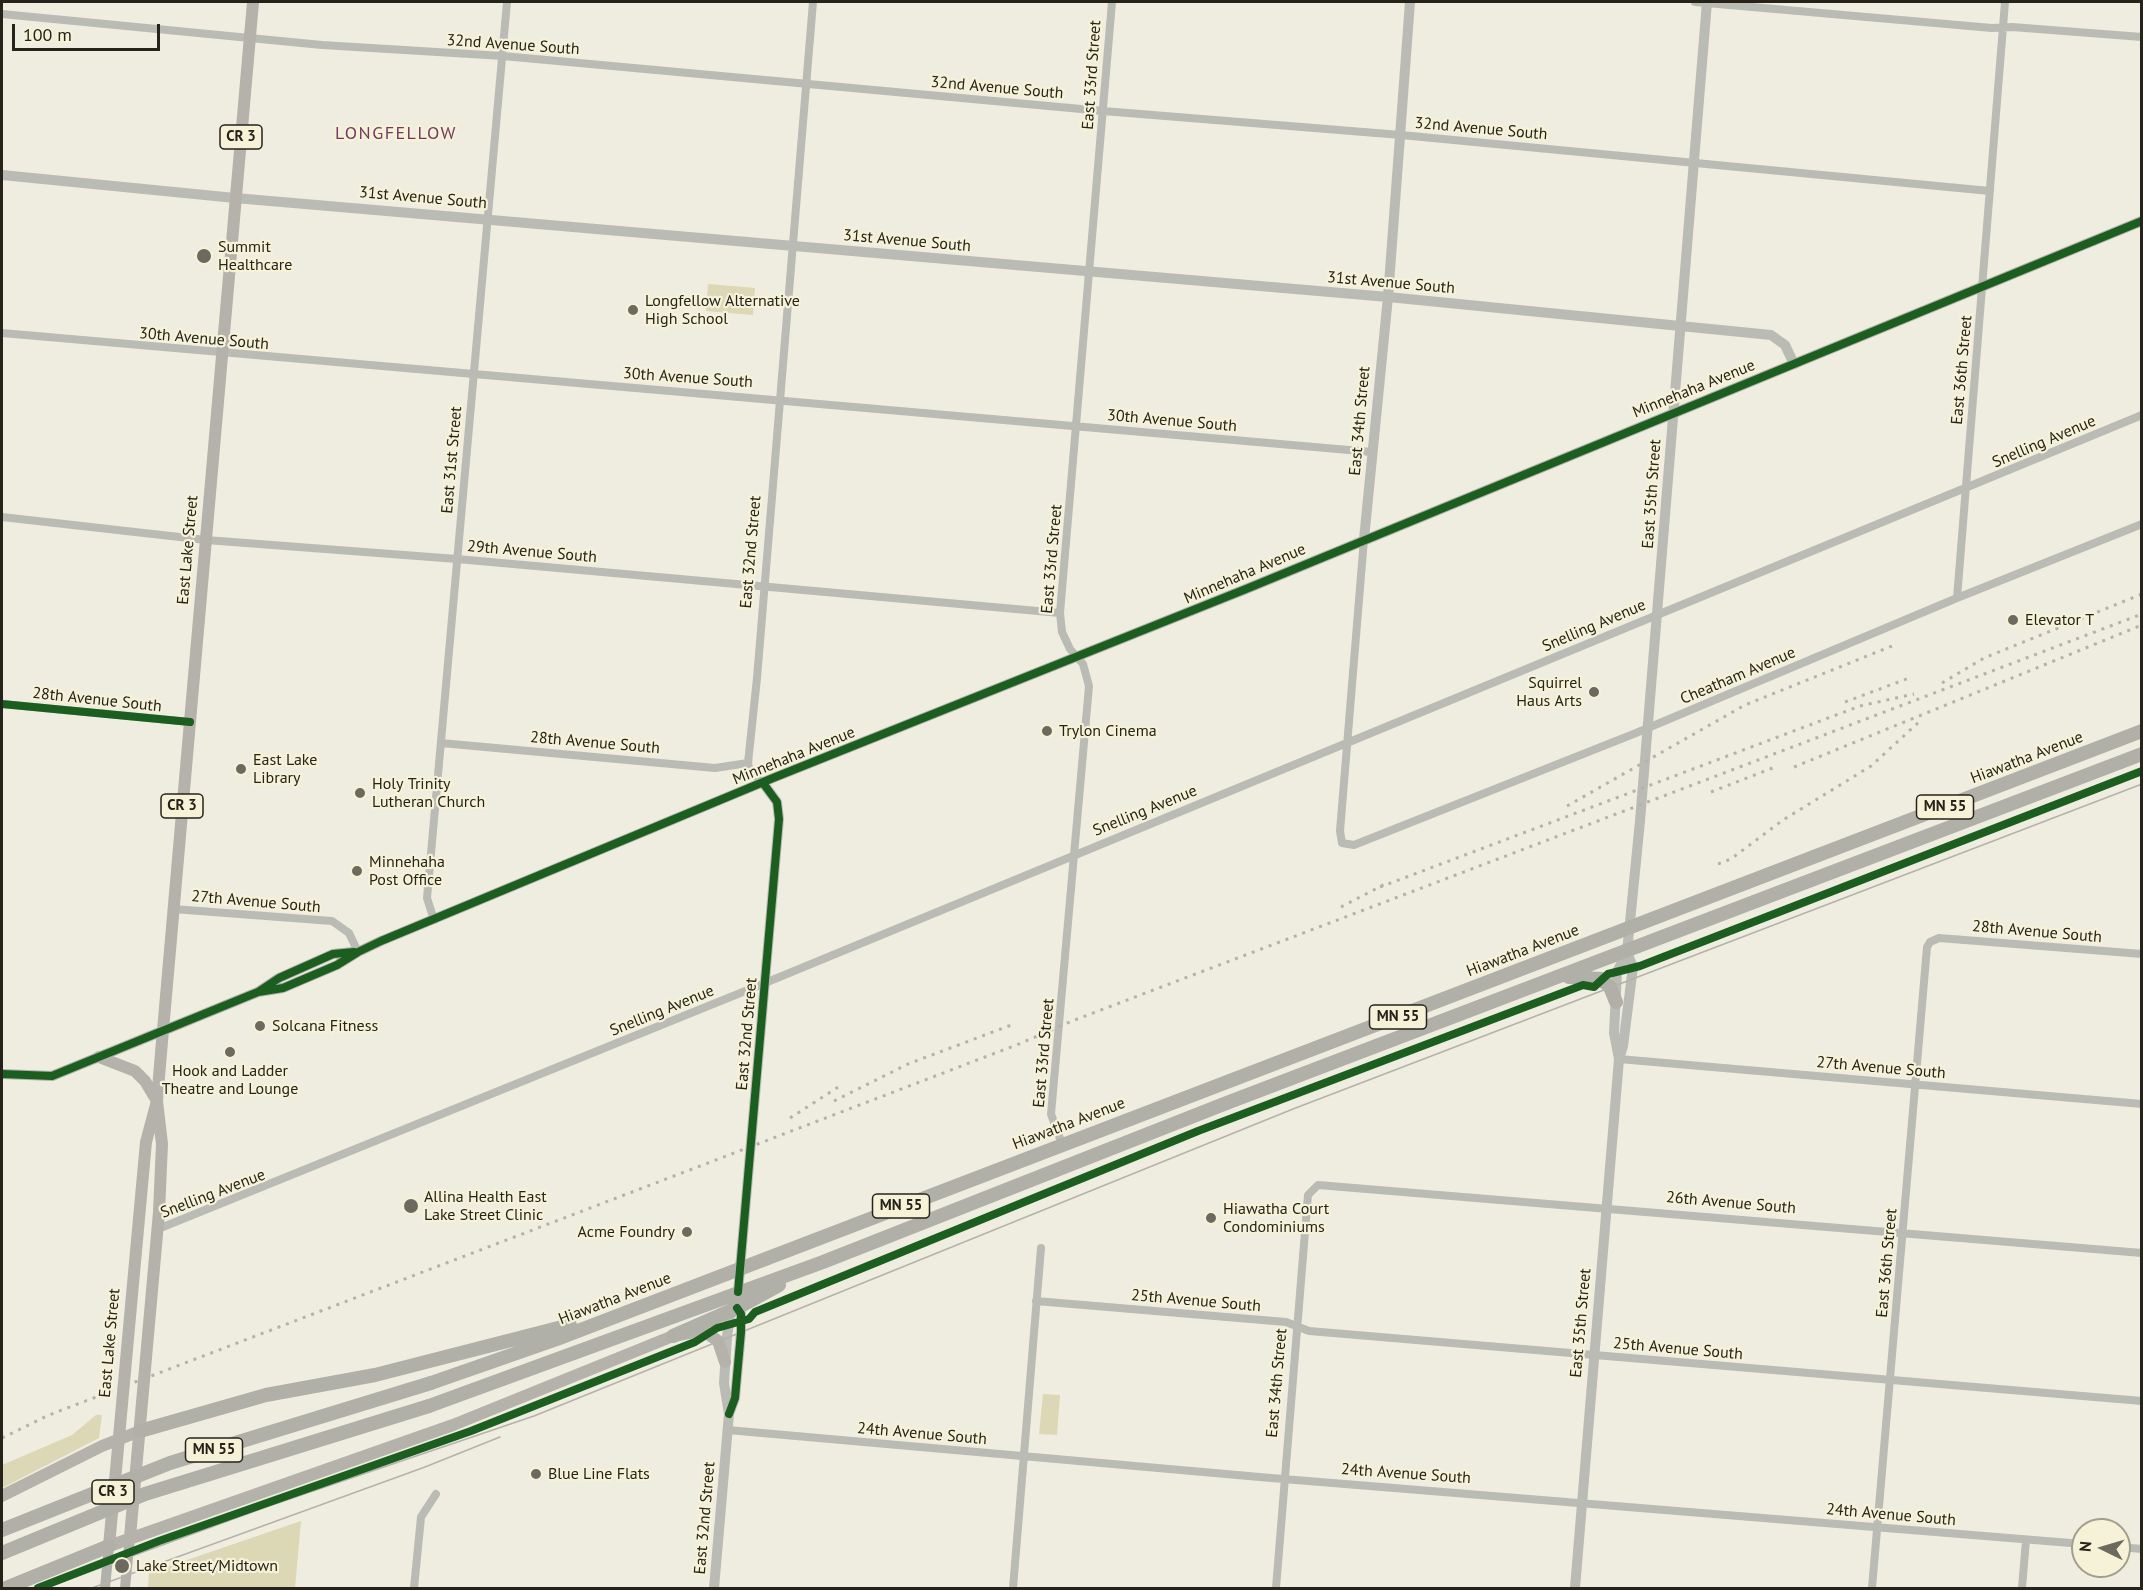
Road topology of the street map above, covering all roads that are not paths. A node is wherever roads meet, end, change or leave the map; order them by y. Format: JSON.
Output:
{"nodes":[{"id":1,"x":253,"y":2,"type":"edge"},
{"id":2,"x":507,"y":2,"type":"edge"},
{"id":3,"x":813,"y":2,"type":"edge"},
{"id":4,"x":1112,"y":2,"type":"edge"},
{"id":5,"x":1410,"y":2,"type":"edge"},
{"id":6,"x":1695,"y":2,"type":"edge"},
{"id":7,"x":1707,"y":2,"type":"edge"},
{"id":8,"x":2005,"y":2,"type":"edge"},
{"id":9,"x":2,"y":14,"type":"edge"},
{"id":10,"x":2002,"y":27,"type":"junction"},
{"id":11,"x":250,"y":38,"type":"junction"},
{"id":12,"x":2142,"y":38,"type":"edge"},
{"id":13,"x":503,"y":56,"type":"junction"},
{"id":14,"x":806,"y":84,"type":"junction"},
{"id":15,"x":1103,"y":111,"type":"junction"},
{"id":16,"x":1401,"y":135,"type":"junction"},
{"id":17,"x":1693,"y":163,"type":"junction"},
{"id":18,"x":2,"y":175,"type":"edge"},
{"id":19,"x":1990,"y":190,"type":"junction"},
{"id":20,"x":235,"y":198,"type":"junction"},
{"id":21,"x":486,"y":218,"type":"junction"},
{"id":22,"x":2142,"y":220,"type":"edge"},
{"id":23,"x":793,"y":245,"type":"junction"},
{"id":24,"x":1089,"y":273,"type":"junction"},
{"id":25,"x":1982,"y":286,"type":"junction"},
{"id":26,"x":1388,"y":297,"type":"junction"},
{"id":27,"x":1681,"y":326,"type":"junction"},
{"id":28,"x":2,"y":333,"type":"edge"},
{"id":29,"x":222,"y":354,"type":"junction"},
{"id":30,"x":1794,"y":364,"type":"junction"},
{"id":31,"x":473,"y":375,"type":"junction"},
{"id":32,"x":779,"y":399,"type":"junction"},
{"id":33,"x":1673,"y":412,"type":"junction"},
{"id":34,"x":2142,"y":416,"type":"edge"},
{"id":35,"x":1077,"y":426,"type":"junction"},
{"id":36,"x":1372,"y":452,"type":"junction"},
{"id":37,"x":1965,"y":488,"type":"junction"},
{"id":38,"x":2,"y":517,"type":"edge"},
{"id":39,"x":2142,"y":524,"type":"edge"},
{"id":40,"x":1364,"y":539,"type":"junction"},
{"id":41,"x":206,"y":540,"type":"junction"},
{"id":42,"x":457,"y":559,"type":"junction"},
{"id":43,"x":763,"y":586,"type":"junction"},
{"id":44,"x":1957,"y":598,"type":"junction"},
{"id":45,"x":1060,"y":613,"type":"junction"},
{"id":46,"x":1658,"y":613,"type":"junction"},
{"id":47,"x":1077,"y":658,"type":"junction"},
{"id":48,"x":2,"y":704,"type":"edge"},
{"id":49,"x":190,"y":723,"type":"junction"},
{"id":50,"x":1648,"y":727,"type":"junction"},
{"id":51,"x":2142,"y":731,"type":"edge"},
{"id":52,"x":441,"y":744,"type":"junction"},
{"id":53,"x":1346,"y":744,"type":"junction"},
{"id":54,"x":2142,"y":754,"type":"edge"},
{"id":55,"x":748,"y":764,"type":"junction"},
{"id":56,"x":763,"y":783,"type":"junction"},
{"id":57,"x":1342,"y":843,"type":"joint"},
{"id":58,"x":1076,"y":854,"type":"junction"},
{"id":59,"x":172,"y":909,"type":"junction"},
{"id":60,"x":434,"y":920,"type":"junction"},
{"id":61,"x":1629,"y":929,"type":"junction"},
{"id":62,"x":1930,"y":942,"type":"joint"},
{"id":63,"x":358,"y":952,"type":"junction"},
{"id":64,"x":1627,"y":952,"type":"junction"},
{"id":65,"x":2142,"y":954,"type":"edge"},
{"id":66,"x":1558,"y":977,"type":"junction"},
{"id":67,"x":765,"y":983,"type":"junction"},
{"id":68,"x":1616,"y":1002,"type":"junction"},
{"id":69,"x":163,"y":1031,"type":"junction"},
{"id":70,"x":99,"y":1057,"type":"junction"},
{"id":71,"x":1619,"y":1059,"type":"junction"},
{"id":72,"x":2,"y":1074,"type":"edge"},
{"id":73,"x":1915,"y":1085,"type":"junction"},
{"id":74,"x":157,"y":1101,"type":"junction"},
{"id":75,"x":2142,"y":1104,"type":"edge"},
{"id":76,"x":1062,"y":1144,"type":"junction"},
{"id":77,"x":1318,"y":1185,"type":"joint"},
{"id":78,"x":1606,"y":1207,"type":"junction"},
{"id":79,"x":158,"y":1229,"type":"junction"},
{"id":80,"x":1904,"y":1232,"type":"junction"},
{"id":81,"x":1041,"y":1248,"type":"dead end"},
{"id":82,"x":2142,"y":1253,"type":"edge"},
{"id":83,"x":823,"y":1262,"type":"junction"},
{"id":84,"x":740,"y":1269,"type":"junction"},
{"id":85,"x":738,"y":1292,"type":"junction"},
{"id":86,"x":1036,"y":1301,"type":"junction"},
{"id":87,"x":737,"y":1308,"type":"junction"},
{"id":88,"x":633,"y":1309,"type":"junction"},
{"id":89,"x":1297,"y":1326,"type":"junction"},
{"id":90,"x":674,"y":1336,"type":"junction"},
{"id":91,"x":1594,"y":1355,"type":"junction"},
{"id":92,"x":725,"y":1362,"type":"junction"},
{"id":93,"x":1890,"y":1379,"type":"junction"},
{"id":94,"x":2142,"y":1401,"type":"edge"},
{"id":95,"x":729,"y":1414,"type":"junction"},
{"id":96,"x":728,"y":1430,"type":"junction"},
{"id":97,"x":140,"y":1431,"type":"junction"},
{"id":98,"x":118,"y":1438,"type":"junction"},
{"id":99,"x":1024,"y":1456,"type":"junction"},
{"id":100,"x":1284,"y":1479,"type":"junction"},
{"id":101,"x":436,"y":1494,"type":"dead end"},
{"id":102,"x":2,"y":1496,"type":"edge"},
{"id":103,"x":1581,"y":1502,"type":"junction"},
{"id":104,"x":1877,"y":1527,"type":"junction"},
{"id":105,"x":2,"y":1530,"type":"edge"},
{"id":106,"x":130,"y":1537,"type":"junction"},
{"id":107,"x":2026,"y":1540,"type":"junction"},
{"id":108,"x":2071,"y":1543,"type":"edge"},
{"id":109,"x":109,"y":1546,"type":"junction"},
{"id":110,"x":2,"y":1553,"type":"edge"},
{"id":111,"x":6,"y":1588,"type":"edge"},
{"id":112,"x":105,"y":1588,"type":"edge"},
{"id":113,"x":125,"y":1588,"type":"edge"},
{"id":114,"x":414,"y":1588,"type":"edge"},
{"id":115,"x":714,"y":1588,"type":"edge"},
{"id":116,"x":1013,"y":1588,"type":"edge"},
{"id":117,"x":1276,"y":1588,"type":"edge"},
{"id":118,"x":1575,"y":1588,"type":"edge"},
{"id":119,"x":1872,"y":1588,"type":"edge"},
{"id":120,"x":2022,"y":1588,"type":"edge"}],
"edges":[{"from":1,"to":11,"type":"main road","name":"East Lake Street","number":"CR 3"},
{"from":2,"to":13,"type":"street","name":"East 31st Street"},
{"from":3,"to":14,"type":"street","name":"East 32nd Street"},
{"from":4,"to":15,"type":"street","name":"East 33rd Street"},
{"from":5,"to":16,"type":"street","name":"East 34th Street"},
{"from":6,"to":7,"type":"street"},
{"from":7,"to":10,"type":"street"},
{"from":7,"to":17,"type":"street","name":"East 35th Street"},
{"from":8,"to":10,"type":"street","name":"East 36th Street"},
{"from":9,"to":11,"type":"street","name":"32nd Avenue South"},
{"from":10,"to":12,"type":"street"},
{"from":10,"to":19,"type":"street","name":"East 36th Street"},
{"from":11,"to":13,"type":"street","name":"32nd Avenue South"},
{"from":11,"to":20,"type":"main road","name":"East Lake Street","number":"CR 3"},
{"from":13,"to":14,"type":"street","name":"32nd Avenue South"},
{"from":13,"to":21,"type":"street","name":"East 31st Street"},
{"from":14,"to":15,"type":"street","name":"32nd Avenue South"},
{"from":14,"to":23,"type":"street","name":"East 32nd Street"},
{"from":15,"to":16,"type":"street","name":"32nd Avenue South"},
{"from":15,"to":24,"type":"street","name":"East 33rd Street"},
{"from":16,"to":17,"type":"street","name":"32nd Avenue South"},
{"from":16,"to":26,"type":"street","name":"East 34th Street"},
{"from":17,"to":19,"type":"street","name":"32nd Avenue South"},
{"from":17,"to":27,"type":"street","name":"East 35th Street"},
{"from":18,"to":20,"type":"street","name":"31st Avenue South"},
{"from":19,"to":25,"type":"street","name":"East 36th Street"},
{"from":20,"to":21,"type":"street","name":"31st Avenue South"},
{"from":20,"to":29,"type":"main road","name":"East Lake Street","number":"CR 3"},
{"from":21,"to":23,"type":"street","name":"31st Avenue South"},
{"from":21,"to":31,"type":"street","name":"East 31st Street"},
{"from":22,"to":25,"type":"main road","name":"Minnehaha Avenue"},
{"from":23,"to":24,"type":"street","name":"31st Avenue South"},
{"from":23,"to":32,"type":"street","name":"East 32nd Street"},
{"from":24,"to":26,"type":"street","name":"31st Avenue South"},
{"from":24,"to":35,"type":"street","name":"East 33rd Street"},
{"from":25,"to":30,"type":"main road","name":"Minnehaha Avenue"},
{"from":25,"to":37,"type":"street","name":"East 36th Street"},
{"from":26,"to":27,"type":"street","name":"31st Avenue South"},
{"from":26,"to":36,"type":"street","name":"East 34th Street"},
{"from":27,"to":30,"type":"street","name":"31st Avenue South"},
{"from":27,"to":33,"type":"street","name":"East 35th Street"},
{"from":28,"to":29,"type":"street","name":"30th Avenue South"},
{"from":29,"to":31,"type":"street","name":"30th Avenue South"},
{"from":29,"to":41,"type":"main road","name":"East Lake Street","number":"CR 3"},
{"from":30,"to":33,"type":"main road","name":"Minnehaha Avenue"},
{"from":31,"to":32,"type":"street","name":"30th Avenue South"},
{"from":31,"to":42,"type":"street","name":"East 31st Street"},
{"from":32,"to":35,"type":"street","name":"30th Avenue South"},
{"from":32,"to":43,"type":"street","name":"East 32nd Street"},
{"from":33,"to":40,"type":"main road","name":"Minnehaha Avenue"},
{"from":33,"to":46,"type":"street","name":"East 35th Street"},
{"from":34,"to":37,"type":"street","name":"Snelling Avenue"},
{"from":35,"to":36,"type":"street","name":"30th Avenue South"},
{"from":35,"to":45,"type":"street","name":"East 33rd Street"},
{"from":36,"to":40,"type":"street","name":"East 34th Street"},
{"from":37,"to":44,"type":"street","name":"East 36th Street"},
{"from":37,"to":46,"type":"street","name":"Snelling Avenue"},
{"from":38,"to":41,"type":"street","name":"29th Avenue South"},
{"from":39,"to":44,"type":"street","name":"Cheatham Avenue"},
{"from":40,"to":47,"type":"main road","name":"Minnehaha Avenue"},
{"from":40,"to":53,"type":"street","name":"East 34th Street"},
{"from":41,"to":42,"type":"street","name":"29th Avenue South"},
{"from":41,"to":49,"type":"main road","name":"East Lake Street","number":"CR 3"},
{"from":42,"to":43,"type":"street","name":"29th Avenue South"},
{"from":42,"to":52,"type":"street","name":"East 31st Street"},
{"from":43,"to":45,"type":"street","name":"29th Avenue South"},
{"from":43,"to":55,"type":"street","name":"East 32nd Street"},
{"from":44,"to":50,"type":"street","name":"Cheatham Avenue"},
{"from":45,"to":47,"type":"street","name":"East 33rd Street"},
{"from":46,"to":50,"type":"street","name":"East 35th Street"},
{"from":46,"to":53,"type":"street","name":"Snelling Avenue"},
{"from":47,"to":56,"type":"main road","name":"Minnehaha Avenue"},
{"from":47,"to":58,"type":"street","name":"East 33rd Street"},
{"from":48,"to":49,"type":"street","name":"28th Avenue South"},
{"from":49,"to":59,"type":"main road","name":"East Lake Street","number":"CR 3"},
{"from":50,"to":57,"type":"street","name":"Cheatham Avenue"},
{"from":50,"to":61,"type":"street","name":"East 35th Street"},
{"from":51,"to":61,"type":"highway","name":"Hiawatha Avenue","number":"MN 55"},
{"from":52,"to":55,"type":"street","name":"28th Avenue South"},
{"from":52,"to":60,"type":"street","name":"East 31st Street"},
{"from":53,"to":57,"type":"street","name":"East 34th Street"},
{"from":53,"to":58,"type":"street","name":"Snelling Avenue"},
{"from":54,"to":64,"type":"highway","number":"MN 55"},
{"from":55,"to":56,"type":"street","name":"East 32nd Street"},
{"from":56,"to":60,"type":"main road","name":"Minnehaha Avenue"},
{"from":56,"to":67,"type":"street","name":"East 32nd Street"},
{"from":58,"to":67,"type":"street","name":"Snelling Avenue"},
{"from":58,"to":76,"type":"street","name":"East 33rd Street"},
{"from":59,"to":63,"type":"street","name":"27th Avenue South"},
{"from":59,"to":69,"type":"main road","name":"East Lake Street","number":"CR 3"},
{"from":60,"to":63,"type":"main road","name":"Minnehaha Avenue"},
{"from":61,"to":64,"type":"street","name":"East 35th Street"},
{"from":61,"to":76,"type":"highway","name":"Hiawatha Avenue","number":"MN 55"},
{"from":62,"to":65,"type":"street","name":"28th Avenue South"},
{"from":62,"to":73,"type":"street","name":"East 36th Street"},
{"from":63,"to":69,"type":"main road","name":"Minnehaha Avenue"},
{"from":64,"to":66,"type":"highway","number":"MN 55"},
{"from":64,"to":68,"type":"street","name":"East 35th Street"},
{"from":64,"to":71,"type":"street","name":"East 35th Street"},
{"from":66,"to":68,"type":"highway"},
{"from":66,"to":83,"type":"highway","number":"MN 55"},
{"from":67,"to":79,"type":"street","name":"Snelling Avenue"},
{"from":67,"to":84,"type":"street","name":"East 32nd Street"},
{"from":68,"to":71,"type":"street","name":"East 35th Street"},
{"from":69,"to":70,"type":"main road"},
{"from":69,"to":74,"type":"main road","name":"East Lake Street","number":"CR 3"},
{"from":70,"to":72,"type":"main road"},
{"from":70,"to":74,"type":"main road"},
{"from":71,"to":73,"type":"street","name":"27th Avenue South"},
{"from":71,"to":78,"type":"street","name":"East 35th Street"},
{"from":73,"to":75,"type":"street","name":"27th Avenue South"},
{"from":73,"to":80,"type":"street","name":"East 36th Street"},
{"from":74,"to":79,"type":"main road","name":"East Lake Street","number":"CR 3"},
{"from":74,"to":98,"type":"main road","name":"East Lake Street","number":"CR 3"},
{"from":76,"to":84,"type":"highway","name":"Hiawatha Avenue","number":"MN 55"},
{"from":77,"to":78,"type":"street","name":"26th Avenue South"},
{"from":77,"to":89,"type":"street","name":"East 34th Street"},
{"from":78,"to":80,"type":"street","name":"26th Avenue South"},
{"from":78,"to":91,"type":"street","name":"East 35th Street"},
{"from":79,"to":97,"type":"main road","name":"East Lake Street","number":"CR 3"},
{"from":80,"to":82,"type":"street","name":"26th Avenue South"},
{"from":80,"to":93,"type":"street","name":"East 36th Street"},
{"from":81,"to":86,"type":"street"},
{"from":83,"to":85,"type":"highway","number":"MN 55"},
{"from":83,"to":87,"type":"highway"},
{"from":84,"to":85,"type":"street","name":"East 32nd Street"},
{"from":84,"to":88,"type":"highway","name":"Hiawatha Avenue","number":"MN 55"},
{"from":85,"to":87,"type":"street","name":"East 32nd Street"},
{"from":85,"to":110,"type":"highway","number":"MN 55","bridge":true},
{"from":86,"to":89,"type":"street","name":"25th Avenue South"},
{"from":86,"to":99,"type":"street"},
{"from":87,"to":90,"type":"highway"},
{"from":87,"to":92,"type":"street","name":"East 32nd Street"},
{"from":87,"to":95,"type":"street","name":"East 32nd Street"},
{"from":88,"to":97,"type":"highway"},
{"from":88,"to":105,"type":"highway","name":"Hiawatha Avenue","number":"MN 55","bridge":true},
{"from":89,"to":91,"type":"street","name":"25th Avenue South"},
{"from":89,"to":100,"type":"street","name":"East 34th Street"},
{"from":90,"to":92,"type":"main road"},
{"from":90,"to":106,"type":"main road"},
{"from":91,"to":93,"type":"street","name":"25th Avenue South"},
{"from":91,"to":103,"type":"street","name":"East 35th Street"},
{"from":92,"to":95,"type":"street","name":"East 32nd Street"},
{"from":93,"to":94,"type":"street","name":"25th Avenue South"},
{"from":93,"to":104,"type":"street","name":"East 36th Street"},
{"from":95,"to":96,"type":"street","name":"East 32nd Street"},
{"from":96,"to":99,"type":"street","name":"24th Avenue South"},
{"from":96,"to":115,"type":"street","name":"East 32nd Street"},
{"from":97,"to":98,"type":"main road"},
{"from":97,"to":106,"type":"main road","name":"East Lake Street","number":"CR 3"},
{"from":98,"to":102,"type":"main road"},
{"from":98,"to":109,"type":"main road","name":"East Lake Street","number":"CR 3"},
{"from":99,"to":100,"type":"street","name":"24th Avenue South"},
{"from":99,"to":116,"type":"street"},
{"from":100,"to":103,"type":"street","name":"24th Avenue South"},
{"from":100,"to":117,"type":"street","name":"East 34th Street"},
{"from":101,"to":114,"type":"street"},
{"from":103,"to":104,"type":"street","name":"24th Avenue South"},
{"from":103,"to":118,"type":"street","name":"East 35th Street"},
{"from":104,"to":107,"type":"street","name":"24th Avenue South"},
{"from":104,"to":119,"type":"street","name":"East 36th Street"},
{"from":106,"to":109,"type":"main road"},
{"from":106,"to":113,"type":"main road","name":"East Lake Street","number":"CR 3"},
{"from":107,"to":108,"type":"street","name":"24th Avenue South"},
{"from":107,"to":120,"type":"street"},
{"from":109,"to":111,"type":"highway"},
{"from":109,"to":112,"type":"main road","name":"East Lake Street","number":"CR 3"}]}
